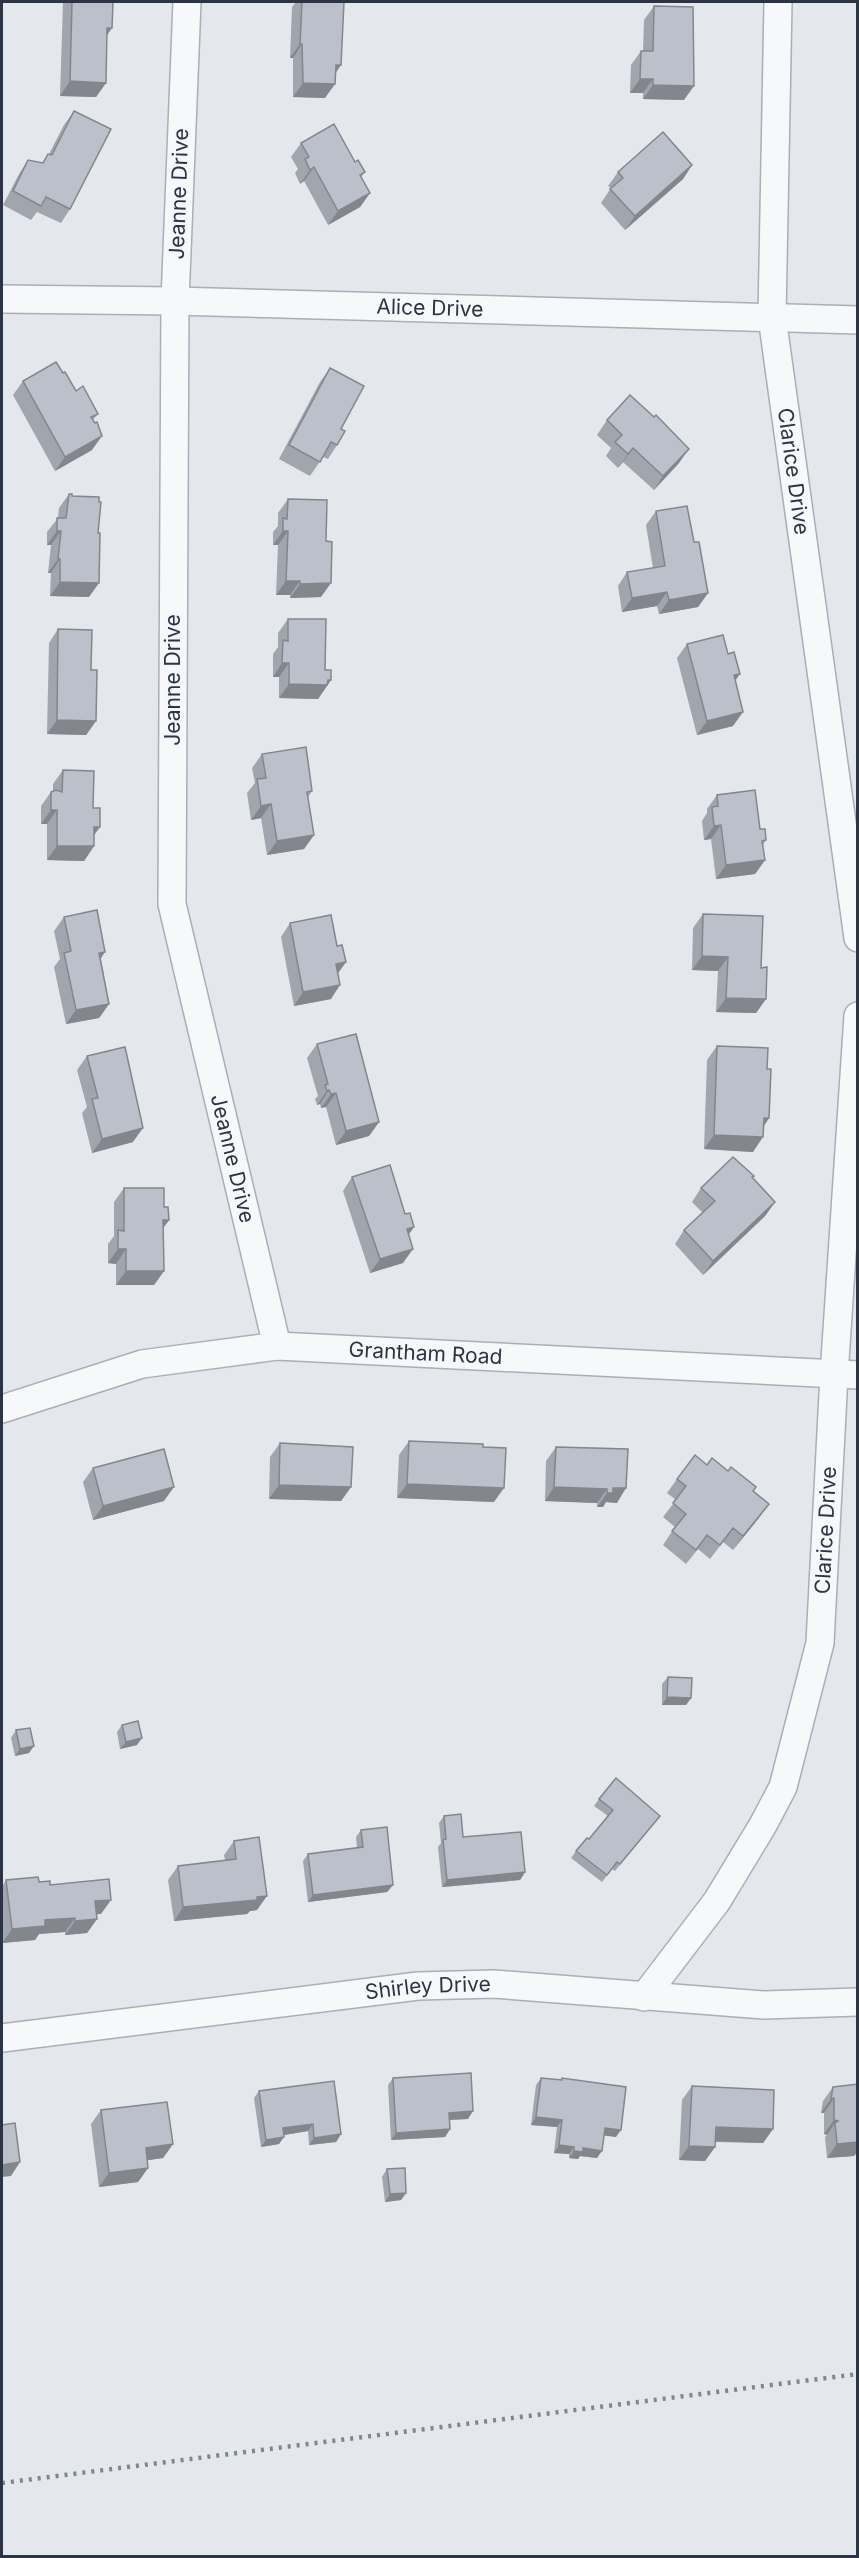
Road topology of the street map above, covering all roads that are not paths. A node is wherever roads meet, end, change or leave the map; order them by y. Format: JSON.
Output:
{"nodes":[{"id":1,"x":187,"y":2,"type":"edge"},
{"id":2,"x":778,"y":2,"type":"edge"},
{"id":3,"x":2,"y":299,"type":"edge"},
{"id":4,"x":175,"y":301,"type":"junction"},
{"id":5,"x":772,"y":317,"type":"junction"},
{"id":6,"x":858,"y":320,"type":"edge"},
{"id":7,"x":858,"y":938,"type":"edge"},
{"id":8,"x":858,"y":1017,"type":"edge"},
{"id":9,"x":278,"y":1346,"type":"junction"},
{"id":10,"x":846,"y":1375,"type":"edge"},
{"id":11,"x":2,"y":1409,"type":"edge"},
{"id":12,"x":644,"y":1997,"type":"junction"},
{"id":13,"x":858,"y":2002,"type":"edge"},
{"id":14,"x":2,"y":2038,"type":"edge"}],
"edges":[{"from":1,"to":4,"type":"street","name":"Jeanne Drive"},
{"from":2,"to":5,"type":"street","name":"Clarice Drive"},
{"from":3,"to":4,"type":"street","name":"Alice Drive"},
{"from":4,"to":5,"type":"street","name":"Alice Drive"},
{"from":4,"to":9,"type":"street","name":"Jeanne Drive"},
{"from":5,"to":6,"type":"street","name":"Alice Drive"},
{"from":5,"to":7,"type":"street","name":"Clarice Drive"},
{"from":8,"to":10,"type":"street","name":"Clarice Drive"},
{"from":9,"to":10,"type":"street","name":"Grantham Road"},
{"from":9,"to":11,"type":"street","name":"Grantham Road"},
{"from":10,"to":12,"type":"street","name":"Clarice Drive"},
{"from":12,"to":13,"type":"street","name":"Shirley Drive"},
{"from":12,"to":14,"type":"street","name":"Shirley Drive"}]}
